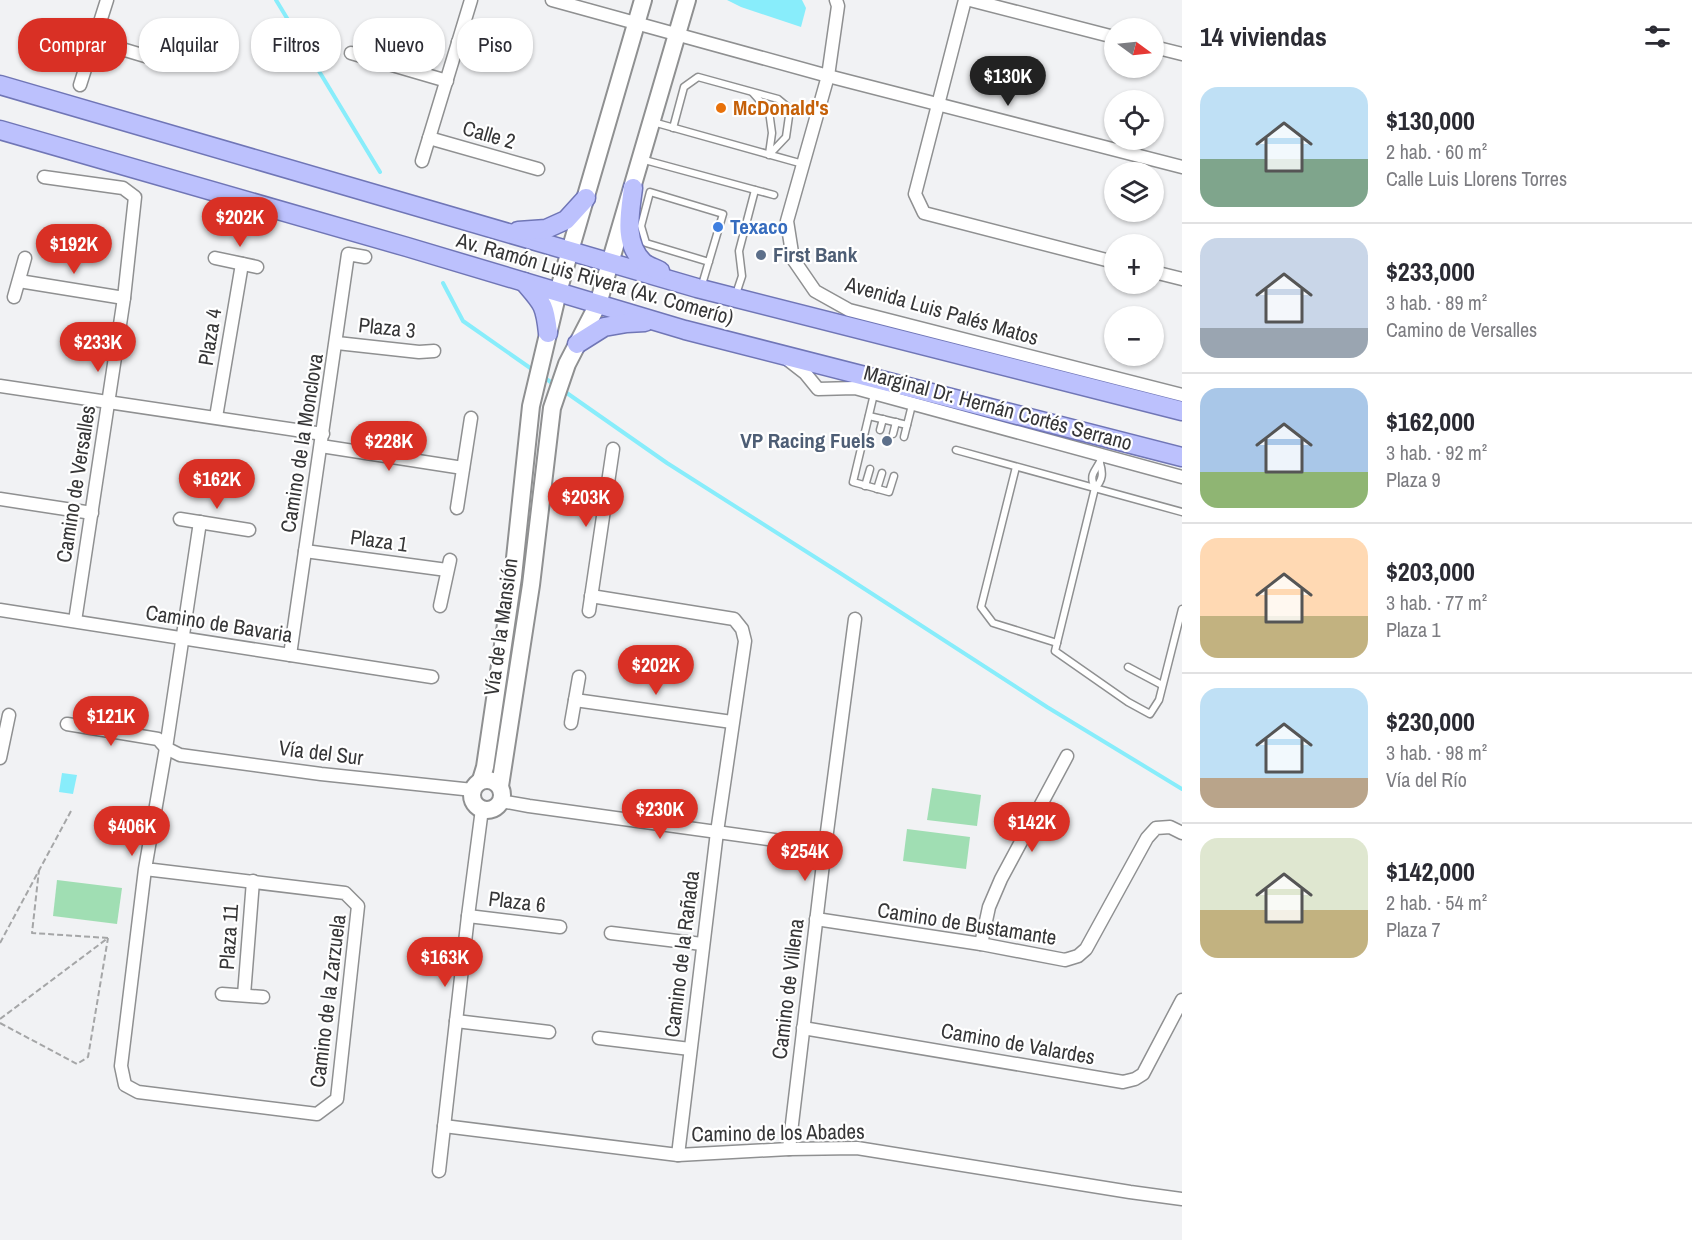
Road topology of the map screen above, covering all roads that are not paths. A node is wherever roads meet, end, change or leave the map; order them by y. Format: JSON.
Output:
{"nodes":[{"id":1,"x":107,"y":0,"type":"edge"},
{"id":2,"x":471,"y":0,"type":"edge"},
{"id":3,"x":552,"y":0,"type":"edge"},
{"id":4,"x":643,"y":0,"type":"edge"},
{"id":5,"x":687,"y":0,"type":"edge"},
{"id":6,"x":836,"y":0,"type":"edge"},
{"id":7,"x":965,"y":0,"type":"edge"},
{"id":8,"x":970,"y":0,"type":"edge"},
{"id":9,"x":102,"y":18,"type":"edge"},
{"id":10,"x":465,"y":18,"type":"edge"},
{"id":11,"x":636,"y":24,"type":"junction"},
{"id":12,"x":1104,"y":34,"type":"edge"},
{"id":13,"x":676,"y":35,"type":"junction"},
{"id":14,"x":457,"y":46,"type":"edge"},
{"id":15,"x":1164,"y":49,"type":"edge"},
{"id":16,"x":351,"y":53,"type":"dead end"},
{"id":17,"x":1182,"y":54,"type":"edge"},
{"id":18,"x":84,"y":72,"type":"edge"},
{"id":19,"x":828,"y":76,"type":"junction"},
{"id":20,"x":447,"y":81,"type":"junction"},
{"id":21,"x":0,"y":85,"type":"edge"},
{"id":22,"x":80,"y":85,"type":"dead end"},
{"id":23,"x":753,"y":92,"type":"junction"},
{"id":24,"x":937,"y":105,"type":"junction"},
{"id":25,"x":651,"y":122,"type":"junction"},
{"id":26,"x":674,"y":128,"type":"junction"},
{"id":27,"x":0,"y":130,"type":"edge"},
{"id":28,"x":429,"y":138,"type":"junction"},
{"id":29,"x":769,"y":155,"type":"junction"},
{"id":30,"x":640,"y":159,"type":"junction"},
{"id":31,"x":422,"y":161,"type":"dead end"},
{"id":32,"x":803,"y":164,"type":"junction"},
{"id":33,"x":1182,"y":167,"type":"edge"},
{"id":34,"x":538,"y":169,"type":"dead end"},
{"id":35,"x":44,"y":177,"type":"dead end"},
{"id":36,"x":641,"y":190,"type":"junction"},
{"id":37,"x":755,"y":190,"type":"junction"},
{"id":38,"x":774,"y":195,"type":"dead end"},
{"id":39,"x":585,"y":198,"type":"junction"},
{"id":40,"x":508,"y":232,"type":"junction"},
{"id":41,"x":570,"y":250,"type":"junction"},
{"id":42,"x":365,"y":257,"type":"dead end"},
{"id":43,"x":25,"y":258,"type":"dead end"},
{"id":44,"x":215,"y":258,"type":"dead end"},
{"id":45,"x":1104,"y":259,"type":"edge"},
{"id":46,"x":611,"y":262,"type":"junction"},
{"id":47,"x":709,"y":262,"type":"junction"},
{"id":48,"x":242,"y":264,"type":"junction"},
{"id":49,"x":258,"y":267,"type":"dead end"},
{"id":50,"x":1164,"y":274,"type":"edge"},
{"id":51,"x":1182,"y":279,"type":"edge"},
{"id":52,"x":19,"y":281,"type":"junction"},
{"id":53,"x":524,"y":282,"type":"junction"},
{"id":54,"x":683,"y":283,"type":"junction"},
{"id":55,"x":701,"y":289,"type":"junction"},
{"id":56,"x":558,"y":292,"type":"junction"},
{"id":57,"x":14,"y":297,"type":"dead end"},
{"id":58,"x":735,"y":297,"type":"junction"},
{"id":59,"x":124,"y":298,"type":"junction"},
{"id":60,"x":598,"y":304,"type":"junction"},
{"id":61,"x":660,"y":322,"type":"junction"},
{"id":62,"x":548,"y":333,"type":"junction"},
{"id":63,"x":337,"y":343,"type":"junction"},
{"id":64,"x":577,"y":344,"type":"junction"},
{"id":65,"x":434,"y":351,"type":"dead end"},
{"id":66,"x":781,"y":354,"type":"junction"},
{"id":67,"x":0,"y":386,"type":"edge"},
{"id":68,"x":874,"y":394,"type":"junction"},
{"id":69,"x":1182,"y":395,"type":"edge"},
{"id":70,"x":109,"y":402,"type":"junction"},
{"id":71,"x":912,"y":405,"type":"junction"},
{"id":72,"x":1182,"y":411,"type":"edge"},
{"id":73,"x":869,"y":416,"type":"junction"},
{"id":74,"x":216,"y":417,"type":"junction"},
{"id":75,"x":471,"y":418,"type":"dead end"},
{"id":76,"x":883,"y":419,"type":"junction"},
{"id":77,"x":896,"y":422,"type":"junction"},
{"id":78,"x":907,"y":425,"type":"junction"},
{"id":79,"x":880,"y":430,"type":"dead end"},
{"id":80,"x":892,"y":434,"type":"dead end"},
{"id":81,"x":904,"y":437,"type":"dead end"},
{"id":82,"x":322,"y":440,"type":"junction"},
{"id":83,"x":614,"y":449,"type":"dead end"},
{"id":84,"x":956,"y":450,"type":"dead end"},
{"id":85,"x":1182,"y":457,"type":"edge"},
{"id":86,"x":1101,"y":459,"type":"junction"},
{"id":87,"x":1017,"y":467,"type":"junction"},
{"id":88,"x":463,"y":468,"type":"junction"},
{"id":89,"x":870,"y":469,"type":"dead end"},
{"id":90,"x":882,"y":472,"type":"dead end"},
{"id":91,"x":894,"y":476,"type":"dead end"},
{"id":92,"x":1182,"y":477,"type":"edge"},
{"id":93,"x":865,"y":486,"type":"junction"},
{"id":94,"x":1095,"y":488,"type":"junction"},
{"id":95,"x":877,"y":489,"type":"junction"},
{"id":96,"x":0,"y":499,"type":"edge"},
{"id":97,"x":457,"y":508,"type":"dead end"},
{"id":98,"x":1182,"y":512,"type":"edge"},
{"id":99,"x":92,"y":513,"type":"junction"},
{"id":100,"x":180,"y":519,"type":"dead end"},
{"id":101,"x":200,"y":522,"type":"junction"},
{"id":102,"x":249,"y":530,"type":"dead end"},
{"id":103,"x":305,"y":551,"type":"junction"},
{"id":104,"x":591,"y":596,"type":"junction"},
{"id":105,"x":440,"y":606,"type":"dead end"},
{"id":106,"x":1182,"y":609,"type":"edge"},
{"id":107,"x":0,"y":610,"type":"edge"},
{"id":108,"x":589,"y":611,"type":"dead end"},
{"id":109,"x":855,"y":619,"type":"dead end"},
{"id":110,"x":75,"y":621,"type":"junction"},
{"id":111,"x":182,"y":637,"type":"junction"},
{"id":112,"x":1057,"y":643,"type":"junction"},
{"id":113,"x":290,"y":655,"type":"junction"},
{"id":114,"x":1128,"y":667,"type":"dead end"},
{"id":115,"x":432,"y":677,"type":"dead end"},
{"id":116,"x":579,"y":677,"type":"dead end"},
{"id":117,"x":1162,"y":685,"type":"junction"},
{"id":118,"x":575,"y":700,"type":"junction"},
{"id":119,"x":9,"y":715,"type":"dead end"},
{"id":120,"x":732,"y":722,"type":"junction"},
{"id":121,"x":571,"y":723,"type":"dead end"},
{"id":122,"x":67,"y":724,"type":"dead end"},
{"id":123,"x":166,"y":748,"type":"junction"},
{"id":124,"x":1067,"y":756,"type":"dead end"},
{"id":125,"x":0,"y":758,"type":"edge"},
{"id":126,"x":477,"y":785,"type":"junction"},
{"id":127,"x":501,"y":794,"type":"junction"},
{"id":128,"x":482,"y":809,"type":"junction"},
{"id":129,"x":717,"y":832,"type":"junction"},
{"id":130,"x":1182,"y":833,"type":"edge"},
{"id":131,"x":825,"y":847,"type":"junction"},
{"id":132,"x":145,"y":869,"type":"junction"},
{"id":133,"x":253,"y":881,"type":"junction"},
{"id":134,"x":468,"y":916,"type":"junction"},
{"id":135,"x":816,"y":919,"type":"junction"},
{"id":136,"x":560,"y":927,"type":"dead end"},
{"id":137,"x":611,"y":933,"type":"dead end"},
{"id":138,"x":702,"y":944,"type":"junction"},
{"id":139,"x":981,"y":944,"type":"junction"},
{"id":140,"x":222,"y":994,"type":"dead end"},
{"id":141,"x":244,"y":996,"type":"junction"},
{"id":142,"x":263,"y":997,"type":"dead end"},
{"id":143,"x":1182,"y":1000,"type":"edge"},
{"id":144,"x":456,"y":1021,"type":"junction"},
{"id":145,"x":803,"y":1028,"type":"junction"},
{"id":146,"x":549,"y":1032,"type":"dead end"},
{"id":147,"x":599,"y":1038,"type":"dead end"},
{"id":148,"x":690,"y":1049,"type":"junction"},
{"id":149,"x":444,"y":1126,"type":"junction"},
{"id":150,"x":789,"y":1149,"type":"junction"},
{"id":151,"x":678,"y":1155,"type":"junction"},
{"id":152,"x":439,"y":1171,"type":"dead end"},
{"id":153,"x":1182,"y":1199,"type":"edge"}],
"edges":[{"from":1,"to":9,"type":"street"},
{"from":2,"to":10,"type":"street"},
{"from":3,"to":11,"type":"street"},
{"from":4,"to":11,"type":"street","name":"Vía de la Mansión"},
{"from":5,"to":13,"type":"street","name":"Vía de la Mansión"},
{"from":6,"to":19,"type":"street","name":"Avenida Luis Palés Matos"},
{"from":7,"to":24,"type":"street"},
{"from":8,"to":12,"type":"street"},
{"from":11,"to":13,"type":"street"},
{"from":11,"to":39,"type":"street","name":"Vía de la Mansión"},
{"from":13,"to":19,"type":"street"},
{"from":13,"to":25,"type":"street","name":"Vía de la Mansión"},
{"from":14,"to":20,"type":"street"},
{"from":15,"to":17,"type":"street"},
{"from":16,"to":20,"type":"street"},
{"from":18,"to":22,"type":"street"},
{"from":19,"to":24,"type":"street"},
{"from":19,"to":32,"type":"street","name":"Avenida Luis Palés Matos"},
{"from":20,"to":28,"type":"street"},
{"from":21,"to":40,"type":"main road","name":"Av. Ramón Luis Rivera (Av. Comerío)"},
{"from":23,"to":26,"type":"lane"},
{"from":23,"to":29,"type":"lane"},
{"from":23,"to":29,"type":"lane"},
{"from":24,"to":33,"type":"street"},
{"from":24,"to":45,"type":"street"},
{"from":25,"to":26,"type":"lane"},
{"from":25,"to":30,"type":"street","name":"Vía de la Mansión"},
{"from":26,"to":29,"type":"lane"},
{"from":27,"to":53,"type":"main road","name":"Av. Ramón Luis Rivera (Av. Comerío)"},
{"from":28,"to":31,"type":"street"},
{"from":28,"to":34,"type":"street","name":"Calle 2"},
{"from":29,"to":32,"type":"lane"},
{"from":30,"to":36,"type":"street","name":"Vía de la Mansión"},
{"from":30,"to":37,"type":"lane"},
{"from":32,"to":69,"type":"street","name":"Avenida Luis Palés Matos"},
{"from":35,"to":59,"type":"street","name":"Camino de Versalles"},
{"from":36,"to":46,"type":"street","name":"Vía de la Mansión"},
{"from":36,"to":47,"type":"lane"},
{"from":36,"to":47,"type":"lane"},
{"from":36,"to":54,"type":"main road"},
{"from":37,"to":38,"type":"lane"},
{"from":37,"to":58,"type":"lane"},
{"from":39,"to":40,"type":"main road"},
{"from":39,"to":41,"type":"street","name":"Vía de la Mansión"},
{"from":40,"to":41,"type":"main road","name":"Av. Ramón Luis Rivera (Av. Comerío)"},
{"from":41,"to":46,"type":"main road","name":"Av. Ramón Luis Rivera (Av. Comerío)"},
{"from":41,"to":56,"type":"street","name":"Vía de la Mansión"},
{"from":42,"to":63,"type":"street","name":"Camino de la Monclova"},
{"from":43,"to":52,"type":"street"},
{"from":44,"to":48,"type":"street"},
{"from":46,"to":54,"type":"main road","name":"Av. Ramón Luis Rivera (Av. Comerío)"},
{"from":46,"to":60,"type":"street","name":"Vía de la Mansión"},
{"from":47,"to":55,"type":"lane"},
{"from":48,"to":49,"type":"street"},
{"from":48,"to":74,"type":"street","name":"Plaza 4"},
{"from":50,"to":51,"type":"street"},
{"from":52,"to":57,"type":"street"},
{"from":52,"to":59,"type":"street"},
{"from":53,"to":56,"type":"main road","name":"Av. Ramón Luis Rivera (Av. Comerío)"},
{"from":53,"to":62,"type":"main road"},
{"from":54,"to":55,"type":"main road","name":"Av. Ramón Luis Rivera (Av. Comerío)"},
{"from":55,"to":58,"type":"main road","name":"Av. Ramón Luis Rivera (Av. Comerío)"},
{"from":56,"to":60,"type":"main road","name":"Av. Ramón Luis Rivera (Av. Comerío)"},
{"from":56,"to":62,"type":"street","name":"Vía de la Mansión"},
{"from":58,"to":72,"type":"main road","name":"Av. Ramón Luis Rivera (Av. Comerío)"},
{"from":59,"to":70,"type":"street","name":"Camino de Versalles"},
{"from":60,"to":61,"type":"main road","name":"Av. Ramón Luis Rivera (Av. Comerío)"},
{"from":60,"to":64,"type":"street","name":"Vía de la Mansión"},
{"from":61,"to":64,"type":"main road"},
{"from":61,"to":66,"type":"main road","name":"Av. Ramón Luis Rivera (Av. Comerío)"},
{"from":62,"to":126,"type":"street","name":"Vía de la Mansión"},
{"from":63,"to":65,"type":"street","name":"Plaza 3"},
{"from":63,"to":82,"type":"street","name":"Camino de la Monclova"},
{"from":64,"to":127,"type":"street","name":"Vía de la Mansión"},
{"from":66,"to":68,"type":"street","name":"Marginal Dr. Hernán Cortés Serrano"},
{"from":66,"to":85,"type":"main road","name":"Av. Ramón Luis Rivera (Av. Comerío)"},
{"from":67,"to":70,"type":"street"},
{"from":68,"to":71,"type":"street","name":"Marginal Dr. Hernán Cortés Serrano"},
{"from":68,"to":73,"type":"lane"},
{"from":70,"to":74,"type":"street"},
{"from":70,"to":99,"type":"street","name":"Camino de Versalles"},
{"from":71,"to":78,"type":"lane"},
{"from":71,"to":86,"type":"street","name":"Marginal Dr. Hernán Cortés Serrano"},
{"from":73,"to":76,"type":"lane"},
{"from":73,"to":93,"type":"lane"},
{"from":74,"to":82,"type":"street"},
{"from":75,"to":88,"type":"street"},
{"from":76,"to":77,"type":"lane"},
{"from":76,"to":79,"type":"lane"},
{"from":77,"to":78,"type":"lane"},
{"from":77,"to":80,"type":"lane"},
{"from":78,"to":81,"type":"lane"},
{"from":82,"to":88,"type":"street"},
{"from":82,"to":103,"type":"street","name":"Camino de la Monclova"},
{"from":83,"to":104,"type":"street"},
{"from":84,"to":87,"type":"lane"},
{"from":86,"to":92,"type":"street","name":"Marginal Dr. Hernán Cortés Serrano"},
{"from":86,"to":94,"type":"lane"},
{"from":87,"to":94,"type":"lane"},
{"from":87,"to":112,"type":"lane"},
{"from":88,"to":97,"type":"street"},
{"from":89,"to":93,"type":"lane"},
{"from":90,"to":95,"type":"lane"},
{"from":91,"to":95,"type":"lane"},
{"from":93,"to":95,"type":"lane"},
{"from":94,"to":98,"type":"lane"},
{"from":94,"to":112,"type":"lane"},
{"from":96,"to":99,"type":"street"},
{"from":99,"to":110,"type":"street","name":"Camino de Versalles"},
{"from":100,"to":101,"type":"street"},
{"from":101,"to":102,"type":"street"},
{"from":101,"to":111,"type":"street","name":"Camino de la Zarzuela"},
{"from":103,"to":105,"type":"street","name":"Plaza 1"},
{"from":103,"to":113,"type":"street","name":"Camino de la Monclova"},
{"from":104,"to":108,"type":"street"},
{"from":104,"to":120,"type":"street","name":"Camino de la Rañada"},
{"from":106,"to":117,"type":"lane"},
{"from":107,"to":110,"type":"street","name":"Camino de Bavaria"},
{"from":109,"to":131,"type":"street","name":"Camino de Villena"},
{"from":110,"to":111,"type":"street","name":"Camino de Bavaria"},
{"from":111,"to":113,"type":"street","name":"Camino de Bavaria"},
{"from":111,"to":123,"type":"street","name":"Camino de la Zarzuela"},
{"from":112,"to":117,"type":"lane"},
{"from":113,"to":115,"type":"street","name":"Camino de Bavaria"},
{"from":114,"to":117,"type":"lane"},
{"from":116,"to":118,"type":"street"},
{"from":118,"to":120,"type":"street"},
{"from":118,"to":121,"type":"street"},
{"from":119,"to":125,"type":"street"},
{"from":120,"to":129,"type":"street","name":"Camino de la Rañada"},
{"from":122,"to":123,"type":"street","name":"Vía del Sur"},
{"from":123,"to":126,"type":"street","name":"Vía del Sur"},
{"from":123,"to":132,"type":"street","name":"Camino de la Zarzuela"},
{"from":124,"to":139,"type":"street"},
{"from":126,"to":127,"type":"street"},
{"from":126,"to":128,"type":"street"},
{"from":127,"to":128,"type":"street"},
{"from":127,"to":129,"type":"street"},
{"from":128,"to":134,"type":"street"},
{"from":129,"to":131,"type":"street"},
{"from":129,"to":138,"type":"street","name":"Camino de la Rañada"},
{"from":130,"to":139,"type":"street","name":"Camino de Bustamante"},
{"from":131,"to":135,"type":"street","name":"Camino de Villena"},
{"from":132,"to":133,"type":"street","name":"Camino de la Zarzuela"},
{"from":132,"to":133,"type":"street","name":"Camino de la Zarzuela"},
{"from":133,"to":141,"type":"street","name":"Plaza 11"},
{"from":134,"to":136,"type":"street","name":"Plaza 6"},
{"from":134,"to":144,"type":"street"},
{"from":135,"to":139,"type":"street","name":"Camino de Bustamante"},
{"from":135,"to":145,"type":"street","name":"Camino de Villena"},
{"from":137,"to":138,"type":"street"},
{"from":138,"to":148,"type":"street","name":"Camino de la Rañada"},
{"from":140,"to":141,"type":"street","name":"Plaza 11"},
{"from":141,"to":142,"type":"street","name":"Plaza 11"},
{"from":143,"to":145,"type":"street","name":"Camino de Valardes"},
{"from":144,"to":146,"type":"street"},
{"from":144,"to":149,"type":"street"},
{"from":145,"to":150,"type":"street","name":"Camino de Villena"},
{"from":147,"to":148,"type":"street"},
{"from":148,"to":151,"type":"street","name":"Camino de la Rañada"},
{"from":149,"to":151,"type":"street","name":"Camino de los Abades"},
{"from":149,"to":152,"type":"street"},
{"from":150,"to":151,"type":"street","name":"Camino de los Abades"},
{"from":150,"to":153,"type":"street","name":"Camino de los Abades"}]}
